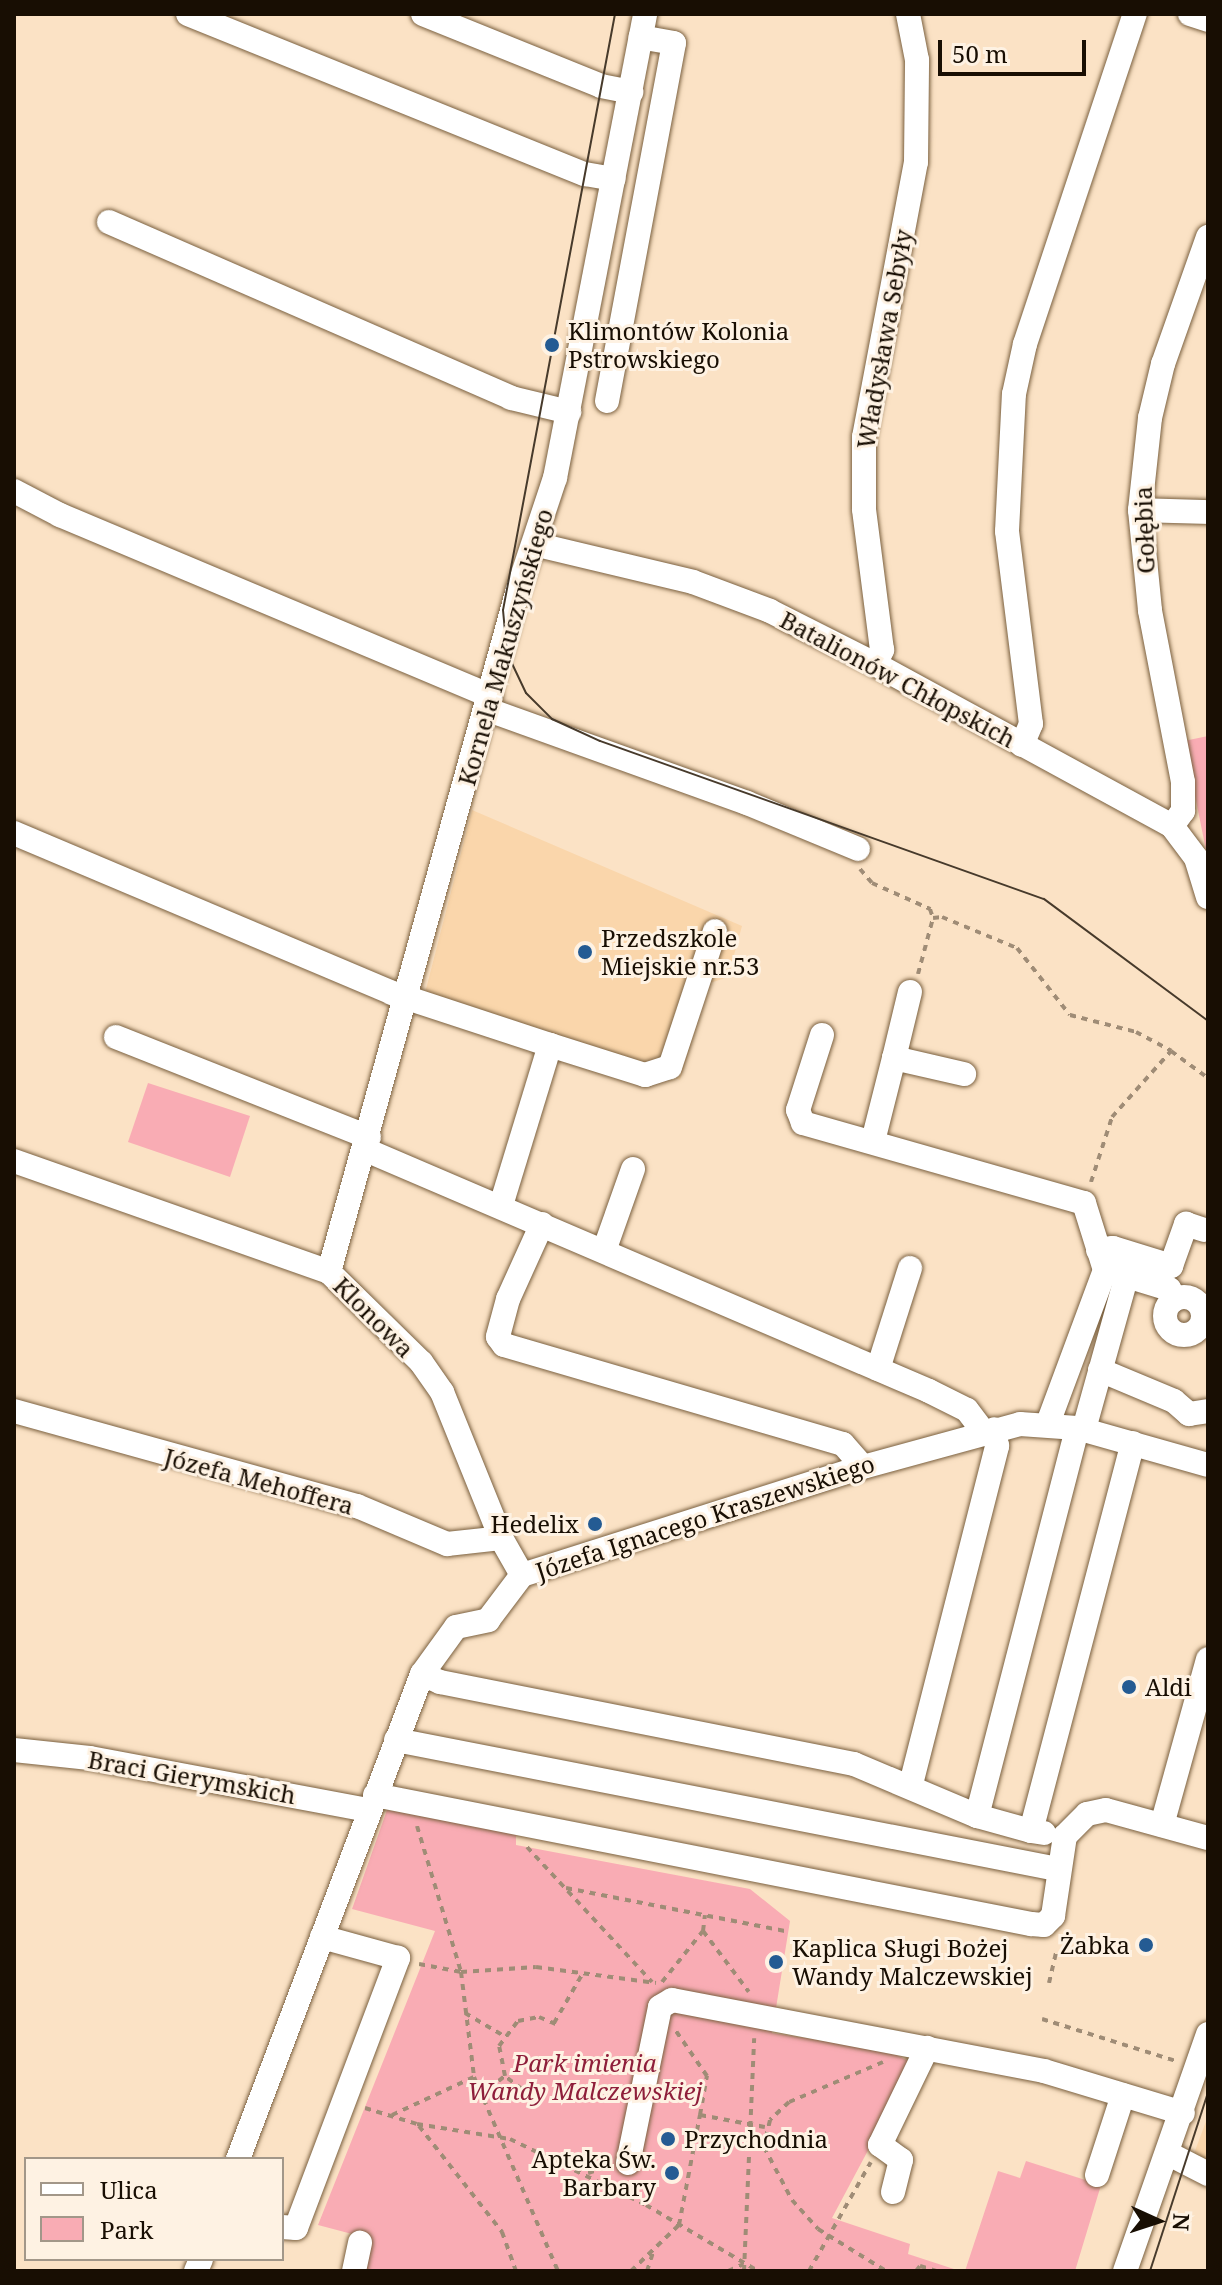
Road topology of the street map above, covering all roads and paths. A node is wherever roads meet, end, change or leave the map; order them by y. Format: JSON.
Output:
{"nodes":[{"id":1,"x":188,"y":14,"type":"edge"},
{"id":2,"x":423,"y":14,"type":"edge"},
{"id":3,"x":908,"y":14,"type":"edge"},
{"id":4,"x":1135,"y":14,"type":"edge"},
{"id":5,"x":1190,"y":14,"type":"edge"},
{"id":6,"x":1208,"y":20,"type":"edge"},
{"id":7,"x":643,"y":26,"type":"edge"},
{"id":8,"x":631,"y":92,"type":"junction"},
{"id":9,"x":613,"y":185,"type":"junction"},
{"id":10,"x":645,"y":196,"type":"junction"},
{"id":11,"x":109,"y":222,"type":"dead end"},
{"id":12,"x":1208,"y":237,"type":"edge"},
{"id":13,"x":607,"y":401,"type":"dead end"},
{"id":14,"x":569,"y":412,"type":"junction"},
{"id":15,"x":14,"y":491,"type":"edge"},
{"id":16,"x":1140,"y":510,"type":"junction"},
{"id":17,"x":1208,"y":512,"type":"edge"},
{"id":18,"x":534,"y":544,"type":"junction"},
{"id":19,"x":875,"y":664,"type":"junction"},
{"id":20,"x":488,"y":702,"type":"junction"},
{"id":21,"x":1022,"y":745,"type":"junction"},
{"id":22,"x":1172,"y":826,"type":"junction"},
{"id":23,"x":14,"y":833,"type":"edge"},
{"id":24,"x":858,"y":849,"type":"joint"},
{"id":25,"x":1208,"y":897,"type":"edge"},
{"id":26,"x":933,"y":918,"type":"junction"},
{"id":27,"x":715,"y":931,"type":"dead end"},
{"id":28,"x":910,"y":992,"type":"joint"},
{"id":29,"x":407,"y":999,"type":"junction"},
{"id":30,"x":822,"y":1035,"type":"dead end"},
{"id":31,"x":116,"y":1037,"type":"dead end"},
{"id":32,"x":550,"y":1045,"type":"junction"},
{"id":33,"x":1171,"y":1051,"type":"junction"},
{"id":34,"x":894,"y":1058,"type":"junction"},
{"id":35,"x":964,"y":1074,"type":"dead end"},
{"id":36,"x":1208,"y":1078,"type":"edge"},
{"id":37,"x":873,"y":1141,"type":"junction"},
{"id":38,"x":368,"y":1144,"type":"junction"},
{"id":39,"x":14,"y":1161,"type":"edge"},
{"id":40,"x":633,"y":1169,"type":"dead end"},
{"id":41,"x":1084,"y":1203,"type":"junction"},
{"id":42,"x":501,"y":1205,"type":"junction"},
{"id":43,"x":542,"y":1224,"type":"junction"},
{"id":44,"x":1204,"y":1230,"type":"dead end"},
{"id":45,"x":604,"y":1251,"type":"junction"},
{"id":46,"x":1110,"y":1265,"type":"junction"},
{"id":47,"x":910,"y":1268,"type":"dead end"},
{"id":48,"x":329,"y":1272,"type":"junction"},
{"id":49,"x":1205,"y":1322,"type":"edge"},
{"id":50,"x":878,"y":1369,"type":"junction"},
{"id":51,"x":1100,"y":1370,"type":"junction"},
{"id":52,"x":14,"y":1411,"type":"edge"},
{"id":53,"x":1199,"y":1412,"type":"edge"},
{"id":54,"x":1048,"y":1423,"type":"junction"},
{"id":55,"x":1080,"y":1428,"type":"junction"},
{"id":56,"x":989,"y":1430,"type":"junction"},
{"id":57,"x":1133,"y":1443,"type":"junction"},
{"id":58,"x":1179,"y":1456,"type":"junction"},
{"id":59,"x":1208,"y":1465,"type":"edge"},
{"id":60,"x":863,"y":1467,"type":"junction"},
{"id":61,"x":501,"y":1538,"type":"junction"},
{"id":62,"x":522,"y":1575,"type":"junction"},
{"id":63,"x":1208,"y":1659,"type":"edge"},
{"id":64,"x":422,"y":1674,"type":"junction"},
{"id":65,"x":396,"y":1740,"type":"junction"},
{"id":66,"x":14,"y":1750,"type":"edge"},
{"id":67,"x":911,"y":1784,"type":"junction"},
{"id":68,"x":372,"y":1802,"type":"junction"},
{"id":69,"x":411,"y":1804,"type":"junction"},
{"id":70,"x":977,"y":1816,"type":"junction"},
{"id":71,"x":504,"y":1822,"type":"junction"},
{"id":72,"x":1162,"y":1825,"type":"junction"},
{"id":73,"x":1031,"y":1831,"type":"junction"},
{"id":74,"x":1065,"y":1836,"type":"junction"},
{"id":75,"x":1208,"y":1838,"type":"edge"},
{"id":76,"x":1057,"y":1869,"type":"junction"},
{"id":77,"x":566,"y":1888,"type":"junction"},
{"id":78,"x":705,"y":1915,"type":"junction"},
{"id":79,"x":703,"y":1931,"type":"junction"},
{"id":80,"x":785,"y":1931,"type":"dead end"},
{"id":81,"x":322,"y":1937,"type":"junction"},
{"id":82,"x":1056,"y":1953,"type":"dead end"},
{"id":83,"x":422,"y":1965,"type":"dead end"},
{"id":84,"x":461,"y":1972,"type":"junction"},
{"id":85,"x":583,"y":1973,"type":"junction"},
{"id":86,"x":652,"y":1983,"type":"junction"},
{"id":87,"x":1049,"y":1983,"type":"dead end"},
{"id":88,"x":660,"y":2007,"type":"junction"},
{"id":89,"x":756,"y":2009,"type":"junction"},
{"id":90,"x":465,"y":2013,"type":"junction"},
{"id":91,"x":1042,"y":2019,"type":"dead end"},
{"id":92,"x":1208,"y":2034,"type":"edge"},
{"id":93,"x":504,"y":2036,"type":"junction"},
{"id":94,"x":926,"y":2054,"type":"junction"},
{"id":95,"x":1182,"y":2063,"type":"dead end"},
{"id":96,"x":505,"y":2076,"type":"junction"},
{"id":97,"x":474,"y":2077,"type":"junction"},
{"id":98,"x":543,"y":2091,"type":"dead end"},
{"id":99,"x":1123,"y":2095,"type":"junction"},
{"id":100,"x":480,"y":2096,"type":"junction"},
{"id":101,"x":365,"y":2108,"type":"dead end"},
{"id":102,"x":1183,"y":2113,"type":"junction"},
{"id":103,"x":700,"y":2115,"type":"junction"},
{"id":104,"x":390,"y":2116,"type":"junction"},
{"id":105,"x":417,"y":2124,"type":"junction"},
{"id":106,"x":750,"y":2125,"type":"junction"},
{"id":107,"x":766,"y":2127,"type":"junction"},
{"id":108,"x":497,"y":2138,"type":"junction"},
{"id":109,"x":880,"y":2145,"type":"junction"},
{"id":110,"x":1169,"y":2154,"type":"junction"},
{"id":111,"x":239,"y":2157,"type":"edge"},
{"id":112,"x":628,"y":2163,"type":"dead end"},
{"id":113,"x":598,"y":2167,"type":"dead end"},
{"id":114,"x":587,"y":2174,"type":"junction"},
{"id":115,"x":1208,"y":2174,"type":"edge"},
{"id":116,"x":1097,"y":2175,"type":"dead end"},
{"id":117,"x":893,"y":2192,"type":"dead end"},
{"id":118,"x":679,"y":2225,"type":"junction"},
{"id":119,"x":284,"y":2227,"type":"edge"},
{"id":120,"x":831,"y":2237,"type":"junction"},
{"id":121,"x":360,"y":2243,"type":"dead end"},
{"id":122,"x":654,"y":2250,"type":"junction"},
{"id":123,"x":744,"y":2264,"type":"junction"},
{"id":124,"x":354,"y":2271,"type":"edge"},
{"id":125,"x":516,"y":2271,"type":"edge"},
{"id":126,"x":558,"y":2271,"type":"edge"},
{"id":127,"x":631,"y":2271,"type":"edge"},
{"id":128,"x":647,"y":2271,"type":"edge"},
{"id":129,"x":728,"y":2271,"type":"edge"},
{"id":130,"x":744,"y":2271,"type":"edge"},
{"id":131,"x":758,"y":2271,"type":"edge"},
{"id":132,"x":809,"y":2271,"type":"edge"},
{"id":133,"x":886,"y":2271,"type":"edge"},
{"id":134,"x":916,"y":2271,"type":"edge"},
{"id":135,"x":936,"y":2271,"type":"edge"},
{"id":136,"x":1125,"y":2271,"type":"edge"}],
"edges":[{"from":1,"to":9,"type":"street"},
{"from":2,"to":8,"type":"street"},
{"from":3,"to":19,"type":"street","name":"Władysława Sebyły"},
{"from":4,"to":21,"type":"street"},
{"from":5,"to":6,"type":"street"},
{"from":7,"to":8,"type":"street","name":"Kornela Makuszyńskiego"},
{"from":7,"to":10,"type":"street"},
{"from":8,"to":9,"type":"street","name":"Kornela Makuszyńskiego"},
{"from":9,"to":10,"type":"street"},
{"from":9,"to":14,"type":"street","name":"Kornela Makuszyńskiego"},
{"from":10,"to":13,"type":"street"},
{"from":11,"to":14,"type":"street"},
{"from":12,"to":16,"type":"street","name":"Gołębia"},
{"from":14,"to":18,"type":"street","name":"Kornela Makuszyńskiego"},
{"from":15,"to":20,"type":"street"},
{"from":16,"to":17,"type":"street"},
{"from":16,"to":22,"type":"street","name":"Gołębia"},
{"from":18,"to":19,"type":"street","name":"Batalionów Chłopskich"},
{"from":18,"to":20,"type":"street","name":"Kornela Makuszyńskiego"},
{"from":19,"to":21,"type":"street","name":"Batalionów Chłopskich"},
{"from":20,"to":24,"type":"street"},
{"from":20,"to":29,"type":"street","name":"Kornela Makuszyńskiego"},
{"from":21,"to":22,"type":"street","name":"Batalionów Chłopskich"},
{"from":22,"to":25,"type":"street","name":"Batalionów Chłopskich"},
{"from":23,"to":29,"type":"street"},
{"from":24,"to":26,"type":"path"},
{"from":26,"to":28,"type":"path"},
{"from":26,"to":33,"type":"path"},
{"from":27,"to":32,"type":"street"},
{"from":28,"to":34,"type":"street"},
{"from":29,"to":32,"type":"street"},
{"from":29,"to":38,"type":"street","name":"Kornela Makuszyńskiego"},
{"from":30,"to":37,"type":"street"},
{"from":31,"to":38,"type":"street"},
{"from":32,"to":42,"type":"street"},
{"from":33,"to":36,"type":"path"},
{"from":33,"to":41,"type":"path"},
{"from":34,"to":35,"type":"street"},
{"from":34,"to":37,"type":"street"},
{"from":37,"to":41,"type":"street"},
{"from":38,"to":42,"type":"street"},
{"from":38,"to":48,"type":"street","name":"Kornela Makuszyńskiego"},
{"from":39,"to":48,"type":"street","name":"Klonowa"},
{"from":40,"to":45,"type":"street"},
{"from":41,"to":46,"type":"street"},
{"from":42,"to":43,"type":"street"},
{"from":43,"to":45,"type":"street"},
{"from":43,"to":60,"type":"street"},
{"from":44,"to":46,"type":"street"},
{"from":45,"to":50,"type":"street"},
{"from":46,"to":49,"type":"street"},
{"from":46,"to":51,"type":"street"},
{"from":46,"to":54,"type":"street"},
{"from":47,"to":50,"type":"street"},
{"from":48,"to":61,"type":"street","name":"Klonowa"},
{"from":50,"to":56,"type":"street"},
{"from":51,"to":53,"type":"street"},
{"from":51,"to":55,"type":"street"},
{"from":52,"to":61,"type":"street","name":"Józefa Mehoffera"},
{"from":53,"to":58,"type":"street"},
{"from":54,"to":55,"type":"street","name":"Józefa Ignacego Kraszewskiego"},
{"from":54,"to":56,"type":"street","name":"Józefa Ignacego Kraszewskiego"},
{"from":55,"to":57,"type":"street","name":"Józefa Ignacego Kraszewskiego"},
{"from":55,"to":70,"type":"street"},
{"from":56,"to":60,"type":"street","name":"Józefa Ignacego Kraszewskiego"},
{"from":56,"to":67,"type":"street"},
{"from":57,"to":58,"type":"street","name":"Józefa Ignacego Kraszewskiego"},
{"from":57,"to":73,"type":"street"},
{"from":58,"to":59,"type":"street","name":"Józefa Ignacego Kraszewskiego"},
{"from":60,"to":62,"type":"street","name":"Józefa Ignacego Kraszewskiego"},
{"from":61,"to":62,"type":"street","name":"Klonowa"},
{"from":62,"to":64,"type":"street","name":"Józefa Ignacego Kraszewskiego"},
{"from":63,"to":72,"type":"street"},
{"from":64,"to":65,"type":"street","name":"Józefa Ignacego Kraszewskiego"},
{"from":64,"to":67,"type":"street"},
{"from":65,"to":68,"type":"street","name":"Józefa Ignacego Kraszewskiego"},
{"from":65,"to":76,"type":"street"},
{"from":66,"to":68,"type":"street","name":"Braci Gierymskich"},
{"from":67,"to":70,"type":"street"},
{"from":68,"to":69,"type":"street","name":"Braci Gierymskich"},
{"from":68,"to":81,"type":"street","name":"Józefa Ignacego Kraszewskiego"},
{"from":69,"to":71,"type":"street","name":"Braci Gierymskich"},
{"from":69,"to":84,"type":"path"},
{"from":70,"to":73,"type":"street"},
{"from":71,"to":76,"type":"street","name":"Braci Gierymskich"},
{"from":71,"to":77,"type":"path"},
{"from":72,"to":74,"type":"street"},
{"from":72,"to":75,"type":"street"},
{"from":73,"to":74,"type":"street"},
{"from":74,"to":76,"type":"street"},
{"from":77,"to":78,"type":"path"},
{"from":77,"to":86,"type":"path"},
{"from":78,"to":79,"type":"path"},
{"from":78,"to":80,"type":"path"},
{"from":79,"to":86,"type":"path"},
{"from":79,"to":89,"type":"path"},
{"from":81,"to":111,"type":"street","name":"Józefa Ignacego Kraszewskiego"},
{"from":81,"to":119,"type":"street"},
{"from":82,"to":87,"type":"path"},
{"from":83,"to":84,"type":"path"},
{"from":84,"to":85,"type":"path"},
{"from":84,"to":90,"type":"path"},
{"from":85,"to":86,"type":"path"},
{"from":85,"to":93,"type":"path"},
{"from":88,"to":89,"type":"street"},
{"from":88,"to":103,"type":"path"},
{"from":88,"to":112,"type":"street"},
{"from":89,"to":94,"type":"street"},
{"from":89,"to":106,"type":"path"},
{"from":90,"to":93,"type":"path"},
{"from":90,"to":97,"type":"path"},
{"from":91,"to":95,"type":"path"},
{"from":92,"to":102,"type":"street"},
{"from":93,"to":96,"type":"path"},
{"from":94,"to":99,"type":"street"},
{"from":94,"to":107,"type":"path"},
{"from":94,"to":109,"type":"street"},
{"from":96,"to":98,"type":"path"},
{"from":96,"to":100,"type":"path"},
{"from":97,"to":100,"type":"path"},
{"from":97,"to":104,"type":"path"},
{"from":99,"to":102,"type":"street"},
{"from":99,"to":116,"type":"street"},
{"from":100,"to":108,"type":"path"},
{"from":101,"to":104,"type":"path"},
{"from":102,"to":110,"type":"street"},
{"from":103,"to":106,"type":"path"},
{"from":103,"to":118,"type":"path"},
{"from":104,"to":105,"type":"path"},
{"from":105,"to":108,"type":"path"},
{"from":105,"to":125,"type":"path"},
{"from":106,"to":107,"type":"path"},
{"from":106,"to":123,"type":"path"},
{"from":107,"to":120,"type":"path"},
{"from":108,"to":114,"type":"path"},
{"from":108,"to":126,"type":"path"},
{"from":109,"to":117,"type":"street"},
{"from":109,"to":120,"type":"path"},
{"from":110,"to":115,"type":"street"},
{"from":110,"to":136,"type":"street"},
{"from":113,"to":114,"type":"path"},
{"from":114,"to":118,"type":"path"},
{"from":118,"to":122,"type":"path"},
{"from":118,"to":123,"type":"path"},
{"from":120,"to":132,"type":"path"},
{"from":120,"to":133,"type":"path"},
{"from":121,"to":124,"type":"street"},
{"from":122,"to":127,"type":"path"},
{"from":122,"to":128,"type":"path"},
{"from":123,"to":129,"type":"path"},
{"from":123,"to":130,"type":"path"},
{"from":123,"to":131,"type":"path"},
{"from":134,"to":135,"type":"path"}]}
